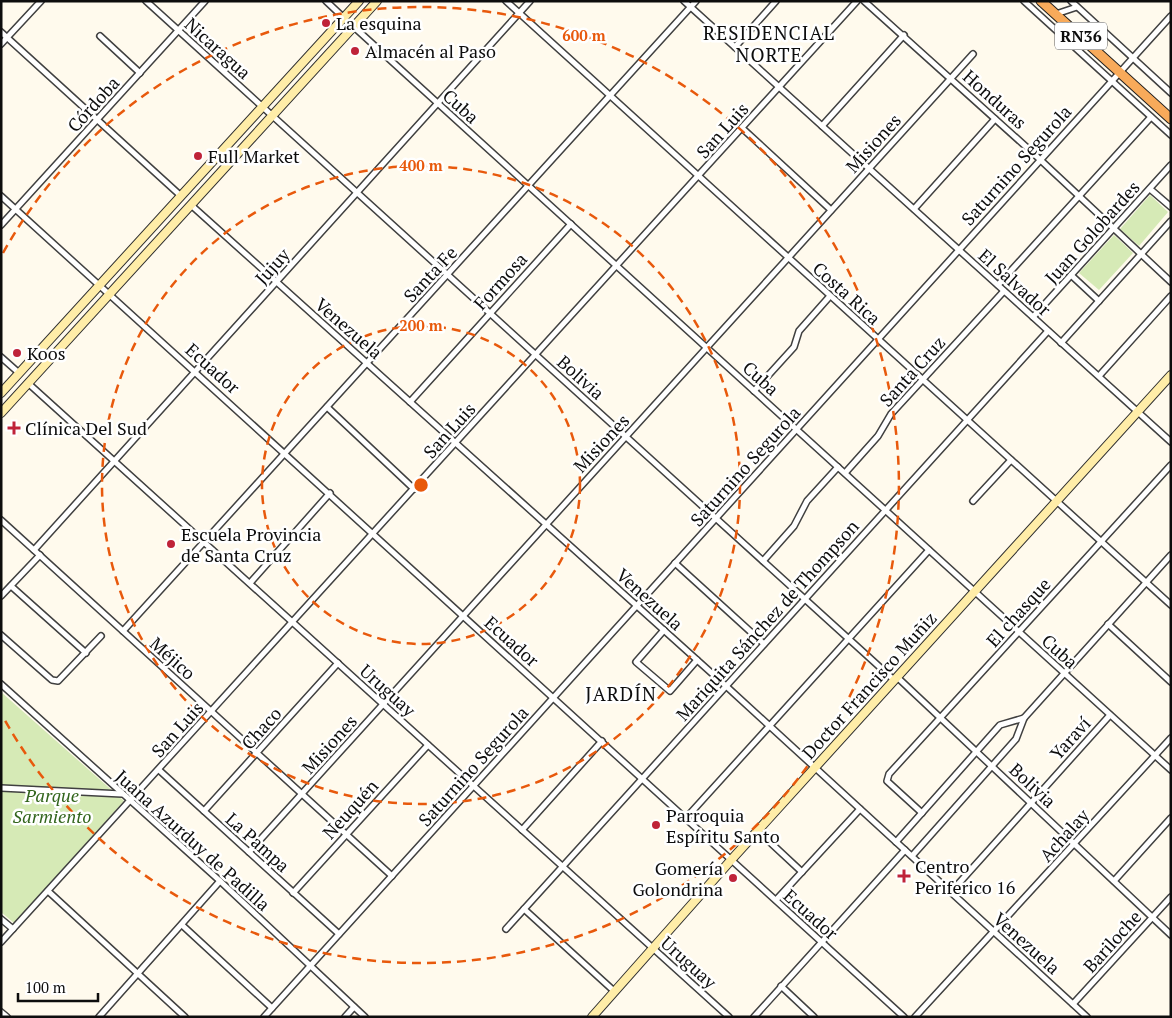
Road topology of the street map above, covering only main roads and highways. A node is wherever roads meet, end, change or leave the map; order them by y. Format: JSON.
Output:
{"nodes":[{"id":1,"x":359,"y":1,"type":"edge"},
{"id":2,"x":377,"y":1,"type":"edge"},
{"id":3,"x":1042,"y":1,"type":"edge"},
{"id":4,"x":1169,"y":114,"type":"edge"},
{"id":5,"x":1171,"y":375,"type":"edge"},
{"id":6,"x":1,"y":393,"type":"edge"},
{"id":7,"x":1,"y":413,"type":"edge"},
{"id":8,"x":592,"y":1017,"type":"edge"}],
"edges":[{"from":1,"to":6,"type":"main road"},
{"from":2,"to":7,"type":"main road"},
{"from":3,"to":4,"type":"highway","number":"RN36"},
{"from":5,"to":8,"type":"main road","name":"Doctor Francisco Muñiz"}]}
